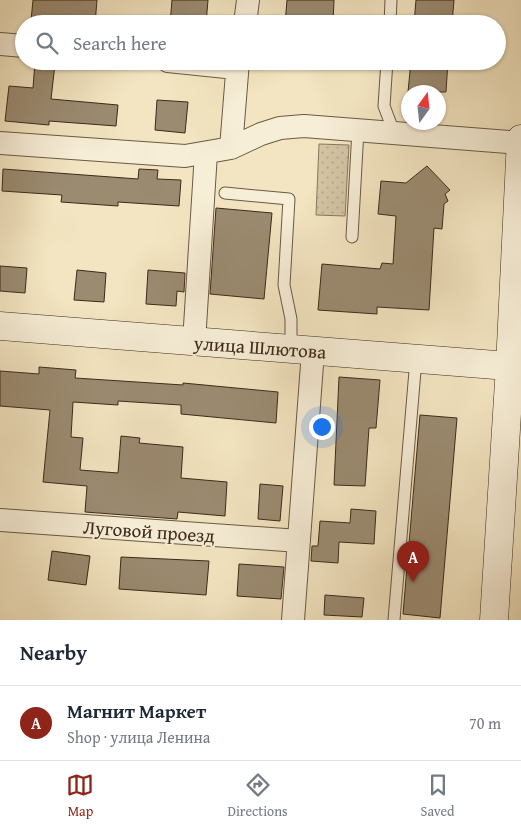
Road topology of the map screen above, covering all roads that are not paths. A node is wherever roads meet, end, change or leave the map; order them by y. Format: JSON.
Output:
{"nodes":[{"id":1,"x":248,"y":0,"type":"edge"},
{"id":2,"x":391,"y":0,"type":"edge"},
{"id":3,"x":246,"y":15,"type":"edge"},
{"id":4,"x":390,"y":15,"type":"edge"},
{"id":5,"x":0,"y":44,"type":"edge"},
{"id":6,"x":15,"y":45,"type":"edge"},
{"id":7,"x":237,"y":70,"type":"edge"},
{"id":8,"x":386,"y":70,"type":"edge"},
{"id":9,"x":358,"y":130,"type":"junction"},
{"id":10,"x":392,"y":133,"type":"junction"},
{"id":11,"x":521,"y":139,"type":"edge"},
{"id":12,"x":0,"y":142,"type":"edge"},
{"id":13,"x":521,"y":143,"type":"edge"},
{"id":14,"x":231,"y":148,"type":"junction"},
{"id":15,"x":206,"y":154,"type":"junction"},
{"id":16,"x":225,"y":193,"type":"dead end"},
{"id":17,"x":352,"y":237,"type":"dead end"},
{"id":18,"x":0,"y":326,"type":"edge"},
{"id":19,"x":194,"y":342,"type":"junction"},
{"id":20,"x":302,"y":350,"type":"junction"},
{"id":21,"x":416,"y":359,"type":"junction"},
{"id":22,"x":516,"y":367,"type":"edge"},
{"id":23,"x":0,"y":520,"type":"edge"},
{"id":24,"x":299,"y":541,"type":"junction"},
{"id":25,"x":293,"y":620,"type":"edge"},
{"id":26,"x":394,"y":620,"type":"edge"},
{"id":27,"x":494,"y":620,"type":"edge"}],
"edges":[{"from":1,"to":3,"type":"street"},
{"from":2,"to":4,"type":"lane"},
{"from":5,"to":6,"type":"street"},
{"from":7,"to":14,"type":"street"},
{"from":8,"to":10,"type":"lane"},
{"from":9,"to":10,"type":"street"},
{"from":9,"to":14,"type":"street"},
{"from":9,"to":17,"type":"lane"},
{"from":10,"to":13,"type":"street"},
{"from":11,"to":13,"type":"main road"},
{"from":12,"to":15,"type":"street"},
{"from":13,"to":22,"type":"main road"},
{"from":14,"to":15,"type":"street"},
{"from":15,"to":19,"type":"street"},
{"from":16,"to":20,"type":"lane"},
{"from":18,"to":19,"type":"main road","name":"улица Шлютова"},
{"from":19,"to":20,"type":"main road","name":"улица Шлютова"},
{"from":20,"to":21,"type":"main road","name":"улица Шлютова"},
{"from":20,"to":24,"type":"street"},
{"from":21,"to":22,"type":"main road","name":"улица Шлютова"},
{"from":21,"to":26,"type":"lane"},
{"from":22,"to":27,"type":"main road"},
{"from":23,"to":24,"type":"street","name":"Луговой проезд"},
{"from":24,"to":25,"type":"street"}]}
